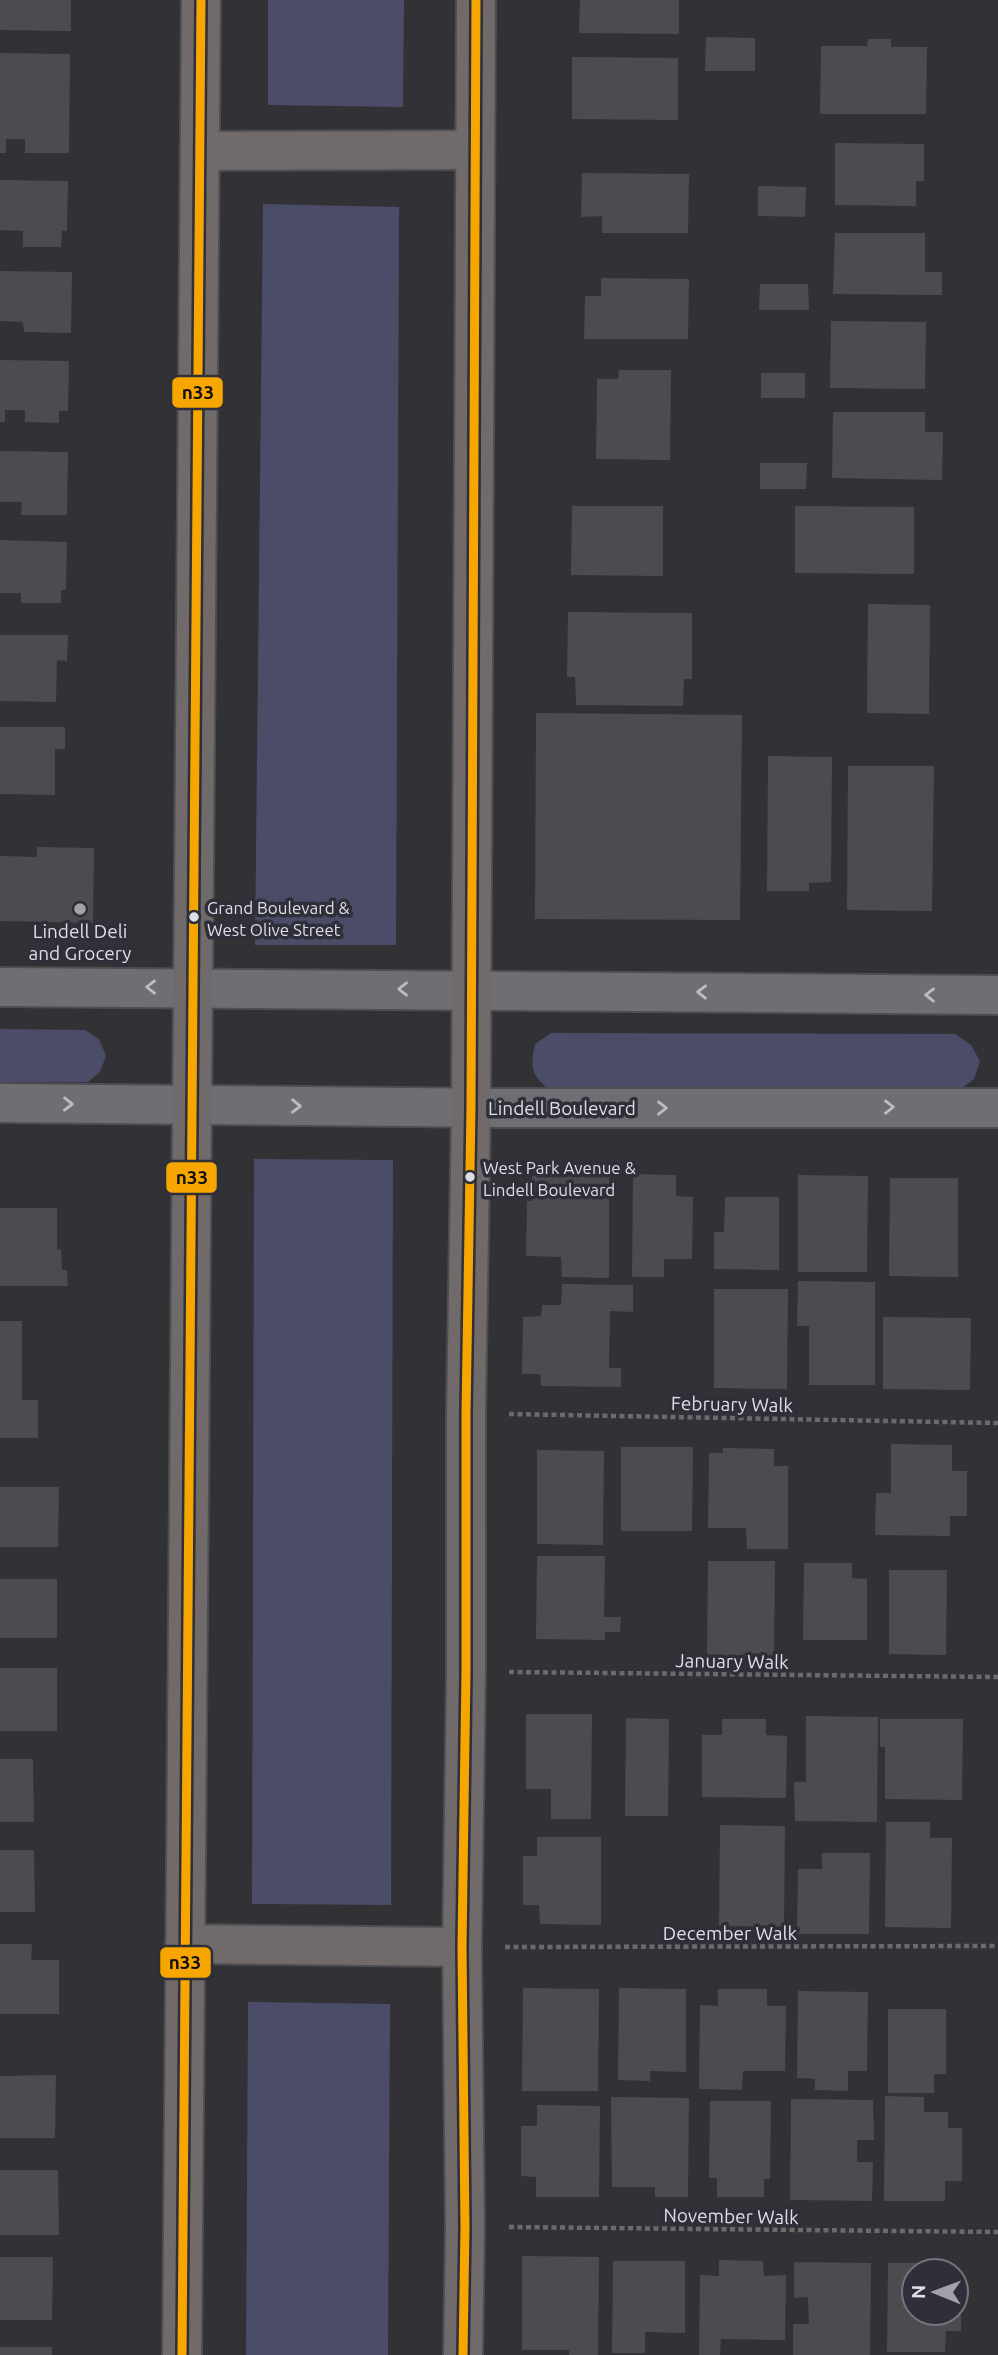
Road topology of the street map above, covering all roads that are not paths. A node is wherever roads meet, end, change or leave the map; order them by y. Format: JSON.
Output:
{"nodes":[{"id":1,"x":201,"y":0,"type":"edge"},
{"id":2,"x":476,"y":0,"type":"edge"},
{"id":3,"x":475,"y":150,"type":"junction"},
{"id":4,"x":200,"y":151,"type":"junction"},
{"id":5,"x":0,"y":987,"type":"edge"},
{"id":6,"x":193,"y":988,"type":"junction"},
{"id":7,"x":471,"y":989,"type":"junction"},
{"id":8,"x":998,"y":995,"type":"edge"},
{"id":9,"x":0,"y":1103,"type":"edge"},
{"id":10,"x":192,"y":1105,"type":"junction"},
{"id":11,"x":471,"y":1108,"type":"junction"},
{"id":12,"x":998,"y":1108,"type":"edge"},
{"id":13,"x":185,"y":1944,"type":"junction"},
{"id":14,"x":462,"y":1947,"type":"junction"},
{"id":15,"x":182,"y":2355,"type":"edge"},
{"id":16,"x":463,"y":2355,"type":"edge"}],
"edges":[{"from":1,"to":4,"type":"highway"},
{"from":2,"to":3,"type":"highway"},
{"from":3,"to":4,"type":"highway"},
{"from":3,"to":7,"type":"highway"},
{"from":4,"to":6,"type":"highway"},
{"from":6,"to":5,"type":"street","one_way":true},
{"from":7,"to":6,"type":"street","one_way":true},
{"from":6,"to":10,"type":"highway"},
{"from":8,"to":7,"type":"street","one_way":true},
{"from":7,"to":11,"type":"highway"},
{"from":9,"to":10,"type":"street","name":"Lindell Boulevard","one_way":true},
{"from":10,"to":11,"type":"street","name":"Lindell Boulevard","one_way":true},
{"from":10,"to":13,"type":"highway"},
{"from":11,"to":12,"type":"street","name":"Lindell Boulevard","one_way":true},
{"from":11,"to":14,"type":"highway"},
{"from":13,"to":14,"type":"highway"},
{"from":13,"to":15,"type":"highway"},
{"from":14,"to":16,"type":"highway"}]}
